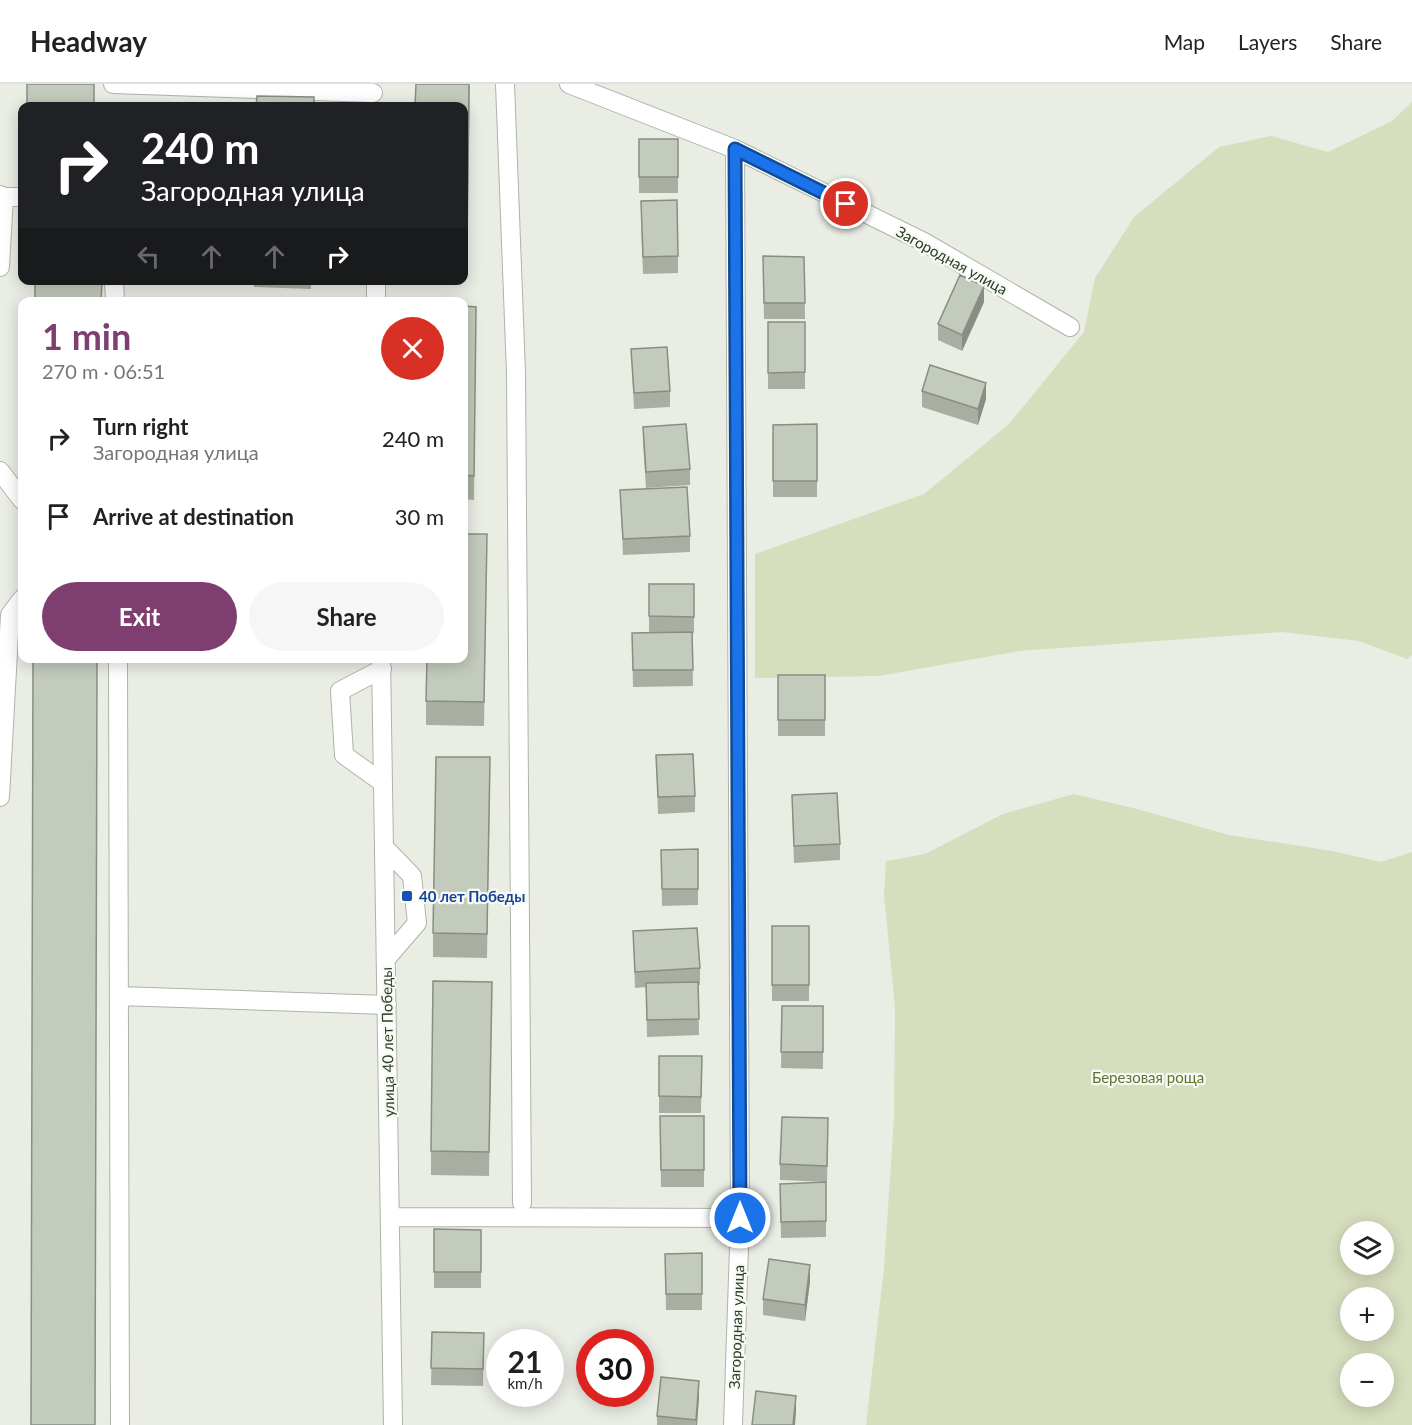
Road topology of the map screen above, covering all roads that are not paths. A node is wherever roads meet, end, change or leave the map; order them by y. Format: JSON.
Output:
{"nodes":[{"id":1,"x":113,"y":84,"type":"edge"},
{"id":2,"x":505,"y":84,"type":"edge"},
{"id":3,"x":569,"y":84,"type":"edge"},
{"id":4,"x":373,"y":95,"type":"edge"},
{"id":5,"x":735,"y":149,"type":"junction"},
{"id":6,"x":2,"y":196,"type":"edge"},
{"id":7,"x":18,"y":197,"type":"edge"},
{"id":8,"x":0,"y":267,"type":"edge"},
{"id":9,"x":1070,"y":327,"type":"dead end"},
{"id":10,"x":0,"y":471,"type":"edge"},
{"id":11,"x":18,"y":495,"type":"edge"},
{"id":12,"x":18,"y":604,"type":"edge"},
{"id":13,"x":118,"y":663,"type":"edge"},
{"id":14,"x":382,"y":664,"type":"edge"},
{"id":15,"x":2,"y":712,"type":"edge"},
{"id":16,"x":383,"y":783,"type":"junction"},
{"id":17,"x":0,"y":797,"type":"edge"},
{"id":18,"x":384,"y":847,"type":"junction"},
{"id":19,"x":386,"y":958,"type":"junction"},
{"id":20,"x":119,"y":996,"type":"junction"},
{"id":21,"x":387,"y":1005,"type":"junction"},
{"id":22,"x":522,"y":1203,"type":"dead end"},
{"id":23,"x":390,"y":1217,"type":"junction"},
{"id":24,"x":740,"y":1218,"type":"junction"},
{"id":25,"x":120,"y":1425,"type":"edge"},
{"id":26,"x":393,"y":1425,"type":"edge"},
{"id":27,"x":733,"y":1425,"type":"edge"}],
"edges":[{"from":1,"to":4,"type":"street"},
{"from":2,"to":22,"type":"street"},
{"from":3,"to":5,"type":"street","name":"Загородная улица"},
{"from":5,"to":9,"type":"street","name":"Загородная улица"},
{"from":5,"to":24,"type":"street","name":"Загородная улица"},
{"from":6,"to":7,"type":"street"},
{"from":6,"to":8,"type":"street"},
{"from":10,"to":11,"type":"street"},
{"from":12,"to":15,"type":"street"},
{"from":13,"to":20,"type":"street"},
{"from":14,"to":16,"type":"street","name":"улица 40 лет Победы"},
{"from":14,"to":16,"type":"street"},
{"from":15,"to":17,"type":"street"},
{"from":16,"to":18,"type":"street","name":"улица 40 лет Победы"},
{"from":18,"to":19,"type":"street","name":"улица 40 лет Победы"},
{"from":18,"to":19,"type":"street"},
{"from":19,"to":21,"type":"street","name":"улица 40 лет Победы"},
{"from":20,"to":21,"type":"street"},
{"from":20,"to":25,"type":"street"},
{"from":21,"to":23,"type":"street","name":"улица 40 лет Победы"},
{"from":23,"to":24,"type":"street"},
{"from":23,"to":26,"type":"street","name":"улица 40 лет Победы"},
{"from":24,"to":27,"type":"street","name":"Загородная улица"}]}
